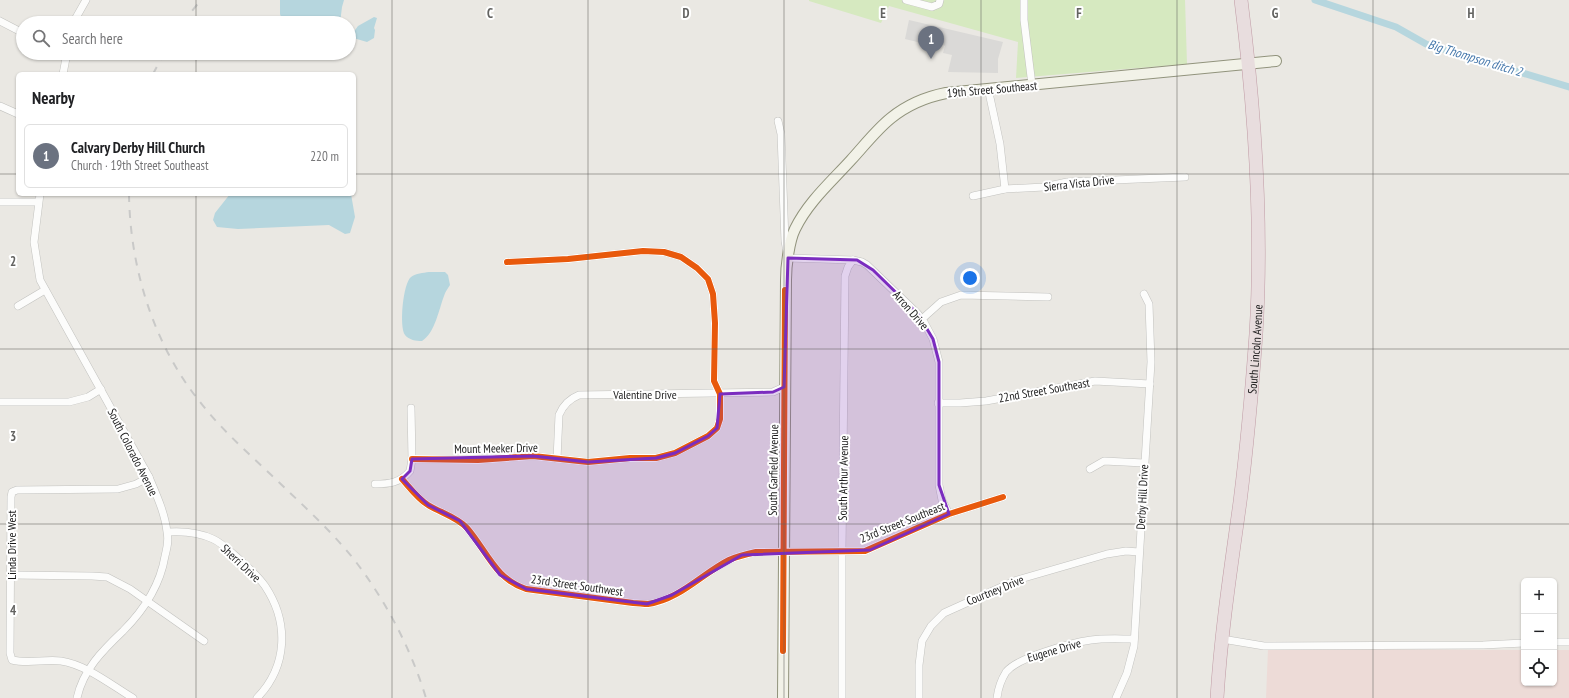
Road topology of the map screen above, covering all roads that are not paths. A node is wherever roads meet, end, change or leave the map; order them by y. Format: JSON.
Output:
{"nodes":[{"id":1,"x":86,"y":0,"type":"edge"},
{"id":2,"x":906,"y":0,"type":"edge"},
{"id":3,"x":940,"y":0,"type":"edge"},
{"id":4,"x":1024,"y":0,"type":"edge"},
{"id":5,"x":1241,"y":0,"type":"edge"},
{"id":6,"x":78,"y":16,"type":"edge"},
{"id":7,"x":0,"y":21,"type":"edge"},
{"id":8,"x":16,"y":29,"type":"edge"},
{"id":9,"x":66,"y":60,"type":"edge"},
{"id":10,"x":1276,"y":61,"type":"dead end"},
{"id":11,"x":1249,"y":64,"type":"junction"},
{"id":12,"x":63,"y":72,"type":"edge"},
{"id":13,"x":1032,"y":85,"type":"junction"},
{"id":14,"x":988,"y":88,"type":"junction"},
{"id":15,"x":0,"y":106,"type":"edge"},
{"id":16,"x":16,"y":113,"type":"edge"},
{"id":17,"x":778,"y":121,"type":"dead end"},
{"id":18,"x":1185,"y":177,"type":"dead end"},
{"id":19,"x":1005,"y":189,"type":"junction"},
{"id":20,"x":40,"y":196,"type":"edge"},
{"id":21,"x":973,"y":196,"type":"dead end"},
{"id":22,"x":0,"y":202,"type":"edge"},
{"id":23,"x":38,"y":202,"type":"junction"},
{"id":24,"x":788,"y":258,"type":"junction"},
{"id":25,"x":853,"y":260,"type":"junction"},
{"id":26,"x":506,"y":262,"type":"dead end"},
{"id":27,"x":45,"y":290,"type":"junction"},
{"id":28,"x":1144,"y":294,"type":"dead end"},
{"id":29,"x":1048,"y":296,"type":"dead end"},
{"id":30,"x":18,"y":306,"type":"dead end"},
{"id":31,"x":922,"y":319,"type":"junction"},
{"id":32,"x":1150,"y":384,"type":"junction"},
{"id":33,"x":784,"y":387,"type":"junction"},
{"id":34,"x":101,"y":389,"type":"junction"},
{"id":35,"x":720,"y":394,"type":"junction"},
{"id":36,"x":0,"y":402,"type":"edge"},
{"id":37,"x":938,"y":403,"type":"junction"},
{"id":38,"x":411,"y":408,"type":"dead end"},
{"id":39,"x":412,"y":459,"type":"junction"},
{"id":40,"x":557,"y":459,"type":"junction"},
{"id":41,"x":1144,"y":463,"type":"junction"},
{"id":42,"x":1090,"y":469,"type":"dead end"},
{"id":43,"x":149,"y":477,"type":"junction"},
{"id":44,"x":402,"y":479,"type":"junction"},
{"id":45,"x":375,"y":484,"type":"dead end"},
{"id":46,"x":1003,"y":497,"type":"dead end"},
{"id":47,"x":950,"y":514,"type":"junction"},
{"id":48,"x":168,"y":532,"type":"junction"},
{"id":49,"x":783,"y":552,"type":"junction"},
{"id":50,"x":842,"y":552,"type":"junction"},
{"id":51,"x":1139,"y":552,"type":"junction"},
{"id":52,"x":12,"y":575,"type":"junction"},
{"id":53,"x":148,"y":602,"type":"junction"},
{"id":54,"x":1134,"y":639,"type":"junction"},
{"id":55,"x":1222,"y":640,"type":"junction"},
{"id":56,"x":204,"y":641,"type":"dead end"},
{"id":57,"x":1557,"y":642,"type":"edge"},
{"id":58,"x":1569,"y":642,"type":"edge"},
{"id":59,"x":1521,"y":643,"type":"edge"},
{"id":60,"x":87,"y":670,"type":"junction"},
{"id":61,"x":77,"y":698,"type":"edge"},
{"id":62,"x":133,"y":698,"type":"edge"},
{"id":63,"x":257,"y":698,"type":"edge"},
{"id":64,"x":783,"y":698,"type":"edge"},
{"id":65,"x":842,"y":698,"type":"edge"},
{"id":66,"x":919,"y":698,"type":"edge"},
{"id":67,"x":997,"y":698,"type":"edge"},
{"id":68,"x":1116,"y":698,"type":"edge"},
{"id":69,"x":1217,"y":698,"type":"edge"}],
"edges":[{"from":1,"to":6,"type":"street"},
{"from":2,"to":3,"type":"street"},
{"from":4,"to":13,"type":"street"},
{"from":5,"to":11,"type":"highway","name":"South Lincoln Avenue"},
{"from":7,"to":8,"type":"street"},
{"from":9,"to":12,"type":"street"},
{"from":10,"to":11,"type":"street","name":"19th Street Southeast"},
{"from":11,"to":13,"type":"street","name":"19th Street Southeast"},
{"from":11,"to":55,"type":"highway","name":"South Lincoln Avenue"},
{"from":13,"to":14,"type":"street","name":"19th Street Southeast"},
{"from":14,"to":19,"type":"street"},
{"from":14,"to":24,"type":"street","name":"19th Street Southeast"},
{"from":15,"to":16,"type":"street"},
{"from":17,"to":24,"type":"street","name":"South Garfield Avenue"},
{"from":18,"to":19,"type":"street","name":"Sierra Vista Drive"},
{"from":19,"to":21,"type":"street","name":"Sierra Vista Drive"},
{"from":20,"to":23,"type":"street","name":"South Colorado Avenue"},
{"from":22,"to":23,"type":"street"},
{"from":23,"to":27,"type":"street","name":"South Colorado Avenue"},
{"from":24,"to":25,"type":"street","name":"Arron Drive"},
{"from":24,"to":33,"type":"street","name":"South Garfield Avenue"},
{"from":25,"to":31,"type":"street","name":"Arron Drive"},
{"from":25,"to":50,"type":"street","name":"South Arthur Avenue"},
{"from":26,"to":35,"type":"street","name":"Mount Meeker Drive"},
{"from":27,"to":30,"type":"street"},
{"from":27,"to":34,"type":"street","name":"South Colorado Avenue"},
{"from":28,"to":32,"type":"street","name":"Derby Hill Drive"},
{"from":29,"to":31,"type":"street"},
{"from":31,"to":37,"type":"street","name":"Arron Drive"},
{"from":32,"to":37,"type":"street","name":"22nd Street Southeast"},
{"from":32,"to":41,"type":"street","name":"Derby Hill Drive"},
{"from":33,"to":35,"type":"street","name":"Valentine Drive"},
{"from":33,"to":49,"type":"street","name":"South Garfield Avenue"},
{"from":34,"to":36,"type":"street"},
{"from":34,"to":43,"type":"street","name":"South Colorado Avenue"},
{"from":35,"to":40,"type":"street","name":"Mount Meeker Drive"},
{"from":35,"to":40,"type":"street","name":"Valentine Drive"},
{"from":37,"to":47,"type":"street","name":"Arron Drive"},
{"from":38,"to":39,"type":"street"},
{"from":39,"to":40,"type":"street","name":"Mount Meeker Drive"},
{"from":39,"to":44,"type":"street"},
{"from":41,"to":42,"type":"street"},
{"from":41,"to":51,"type":"street","name":"Derby Hill Drive"},
{"from":43,"to":48,"type":"street","name":"South Colorado Avenue"},
{"from":43,"to":52,"type":"street","name":"Linda Drive West"},
{"from":44,"to":45,"type":"street"},
{"from":44,"to":49,"type":"street","name":"23rd Street Southwest"},
{"from":46,"to":47,"type":"street","name":"23rd Street Southeast"},
{"from":47,"to":50,"type":"street","name":"23rd Street Southeast"},
{"from":48,"to":53,"type":"street","name":"South Colorado Avenue"},
{"from":48,"to":63,"type":"street","name":"Sherri Drive"},
{"from":49,"to":50,"type":"street","name":"23rd Street Southeast"},
{"from":49,"to":64,"type":"street","name":"South Garfield Avenue"},
{"from":50,"to":65,"type":"street","name":"South Arthur Avenue"},
{"from":51,"to":54,"type":"street","name":"Derby Hill Drive"},
{"from":51,"to":66,"type":"street","name":"Courtney Drive"},
{"from":52,"to":53,"type":"street"},
{"from":52,"to":60,"type":"street","name":"Linda Drive West"},
{"from":53,"to":56,"type":"street"},
{"from":53,"to":60,"type":"street","name":"South Colorado Avenue"},
{"from":54,"to":67,"type":"street","name":"Eugene Drive"},
{"from":54,"to":68,"type":"street","name":"Derby Hill Drive"},
{"from":55,"to":59,"type":"street"},
{"from":55,"to":69,"type":"highway","name":"South Lincoln Avenue"},
{"from":57,"to":58,"type":"street"},
{"from":60,"to":61,"type":"street","name":"South Colorado Avenue"},
{"from":60,"to":62,"type":"street"}]}
